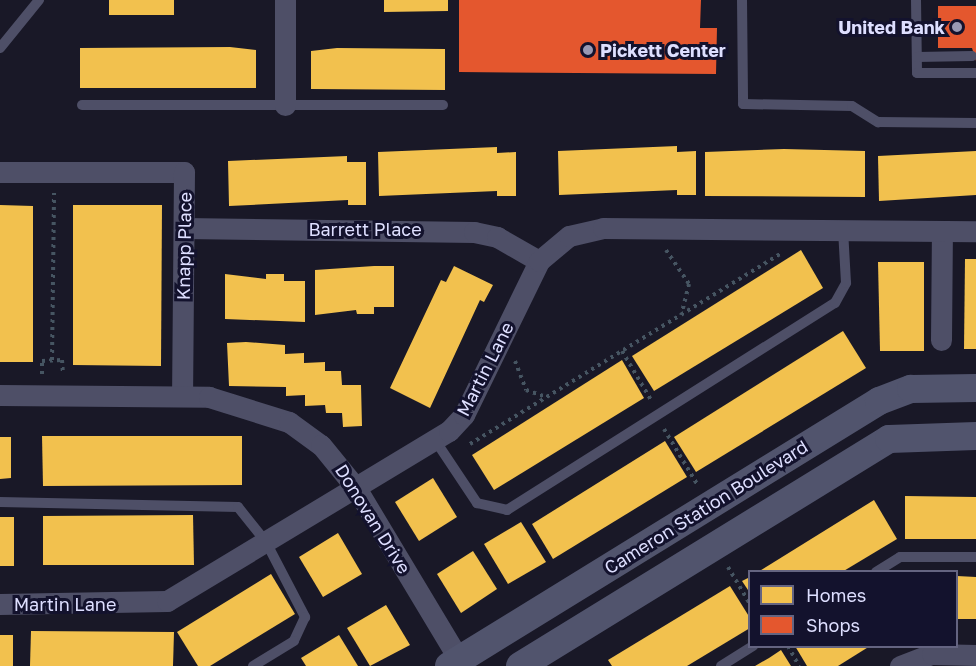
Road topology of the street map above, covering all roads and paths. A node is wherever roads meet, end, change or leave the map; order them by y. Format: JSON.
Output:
{"nodes":[{"id":1,"x":39,"y":0,"type":"edge"},
{"id":2,"x":285,"y":0,"type":"edge"},
{"id":3,"x":742,"y":0,"type":"edge"},
{"id":4,"x":916,"y":0,"type":"edge"},
{"id":5,"x":0,"y":48,"type":"edge"},
{"id":6,"x":972,"y":56,"type":"dead end"},
{"id":7,"x":917,"y":57,"type":"junction"},
{"id":8,"x":976,"y":73,"type":"edge"},
{"id":9,"x":82,"y":105,"type":"dead end"},
{"id":10,"x":285,"y":105,"type":"junction"},
{"id":11,"x":443,"y":105,"type":"dead end"},
{"id":12,"x":976,"y":123,"type":"edge"},
{"id":13,"x":0,"y":172,"type":"edge"},
{"id":14,"x":54,"y":172,"type":"junction"},
{"id":15,"x":184,"y":228,"type":"junction"},
{"id":16,"x":646,"y":228,"type":"junction"},
{"id":17,"x":820,"y":230,"type":"junction"},
{"id":18,"x":843,"y":230,"type":"junction"},
{"id":19,"x":942,"y":231,"type":"junction"},
{"id":20,"x":976,"y":231,"type":"edge"},
{"id":21,"x":539,"y":261,"type":"junction"},
{"id":22,"x":681,"y":315,"type":"junction"},
{"id":23,"x":509,"y":323,"type":"junction"},
{"id":24,"x":941,"y":340,"type":"dead end"},
{"id":25,"x":622,"y":351,"type":"junction"},
{"id":26,"x":52,"y":360,"type":"junction"},
{"id":27,"x":63,"y":360,"type":"dead end"},
{"id":28,"x":42,"y":361,"type":"dead end"},
{"id":29,"x":976,"y":388,"type":"edge"},
{"id":30,"x":0,"y":395,"type":"edge"},
{"id":31,"x":182,"y":396,"type":"junction"},
{"id":32,"x":546,"y":397,"type":"junction"},
{"id":33,"x":658,"y":415,"type":"junction"},
{"id":34,"x":976,"y":436,"type":"edge"},
{"id":35,"x":435,"y":440,"type":"junction"},
{"id":36,"x":447,"y":458,"type":"junction"},
{"id":37,"x":356,"y":488,"type":"junction"},
{"id":38,"x":0,"y":502,"type":"edge"},
{"id":39,"x":710,"y":505,"type":"junction"},
{"id":40,"x":266,"y":542,"type":"junction"},
{"id":41,"x":715,"y":546,"type":"junction"},
{"id":42,"x":976,"y":557,"type":"edge"},
{"id":43,"x":879,"y":570,"type":"edge"},
{"id":44,"x":748,"y":601,"type":"edge"},
{"id":45,"x":0,"y":604,"type":"edge"},
{"id":46,"x":750,"y":648,"type":"edge"},
{"id":47,"x":789,"y":648,"type":"edge"},
{"id":48,"x":919,"y":651,"type":"edge"},
{"id":49,"x":976,"y":655,"type":"edge"},
{"id":50,"x":457,"y":664,"type":"edge"},
{"id":51,"x":253,"y":666,"type":"edge"},
{"id":52,"x":520,"y":666,"type":"edge"},
{"id":53,"x":721,"y":666,"type":"edge"},
{"id":54,"x":799,"y":666,"type":"edge"},
{"id":55,"x":900,"y":666,"type":"edge"}],
"edges":[{"from":1,"to":5,"type":"lane"},
{"from":2,"to":10,"type":"street"},
{"from":3,"to":12,"type":"lane"},
{"from":4,"to":7,"type":"lane"},
{"from":6,"to":7,"type":"lane"},
{"from":7,"to":8,"type":"lane"},
{"from":9,"to":10,"type":"lane"},
{"from":10,"to":11,"type":"lane"},
{"from":13,"to":14,"type":"street","name":"Knapp Place"},
{"from":14,"to":15,"type":"street","name":"Knapp Place"},
{"from":14,"to":26,"type":"path"},
{"from":15,"to":21,"type":"street","name":"Barrett Place"},
{"from":15,"to":31,"type":"street","name":"Knapp Place"},
{"from":16,"to":17,"type":"street","name":"Martin Lane"},
{"from":16,"to":21,"type":"street","name":"Martin Lane"},
{"from":16,"to":22,"type":"path"},
{"from":17,"to":18,"type":"street","name":"Martin Lane"},
{"from":17,"to":22,"type":"path"},
{"from":18,"to":19,"type":"street","name":"Martin Lane"},
{"from":18,"to":33,"type":"lane"},
{"from":19,"to":20,"type":"street","name":"Martin Lane"},
{"from":19,"to":24,"type":"street"},
{"from":21,"to":23,"type":"street","name":"Martin Lane"},
{"from":22,"to":25,"type":"path"},
{"from":23,"to":32,"type":"path"},
{"from":23,"to":35,"type":"street","name":"Martin Lane"},
{"from":25,"to":32,"type":"path"},
{"from":25,"to":33,"type":"path"},
{"from":26,"to":27,"type":"path"},
{"from":26,"to":28,"type":"path"},
{"from":29,"to":39,"type":"street","name":"Cameron Station Boulevard"},
{"from":30,"to":31,"type":"street","name":"Donovan Drive"},
{"from":31,"to":37,"type":"street","name":"Donovan Drive"},
{"from":32,"to":36,"type":"path"},
{"from":33,"to":36,"type":"lane"},
{"from":33,"to":39,"type":"path"},
{"from":34,"to":41,"type":"street","name":"Cameron Station Boulevard"},
{"from":35,"to":36,"type":"lane"},
{"from":35,"to":37,"type":"street","name":"Martin Lane"},
{"from":37,"to":40,"type":"street","name":"Martin Lane"},
{"from":37,"to":50,"type":"street","name":"Donovan Drive"},
{"from":38,"to":40,"type":"lane"},
{"from":39,"to":50,"type":"street","name":"Cameron Station Boulevard"},
{"from":40,"to":45,"type":"street","name":"Martin Lane"},
{"from":40,"to":51,"type":"lane"},
{"from":41,"to":44,"type":"path"},
{"from":41,"to":52,"type":"street","name":"Cameron Station Boulevard"},
{"from":42,"to":43,"type":"lane"},
{"from":46,"to":53,"type":"lane"},
{"from":47,"to":54,"type":"path"},
{"from":48,"to":49,"type":"street"},
{"from":48,"to":55,"type":"street"}]}
